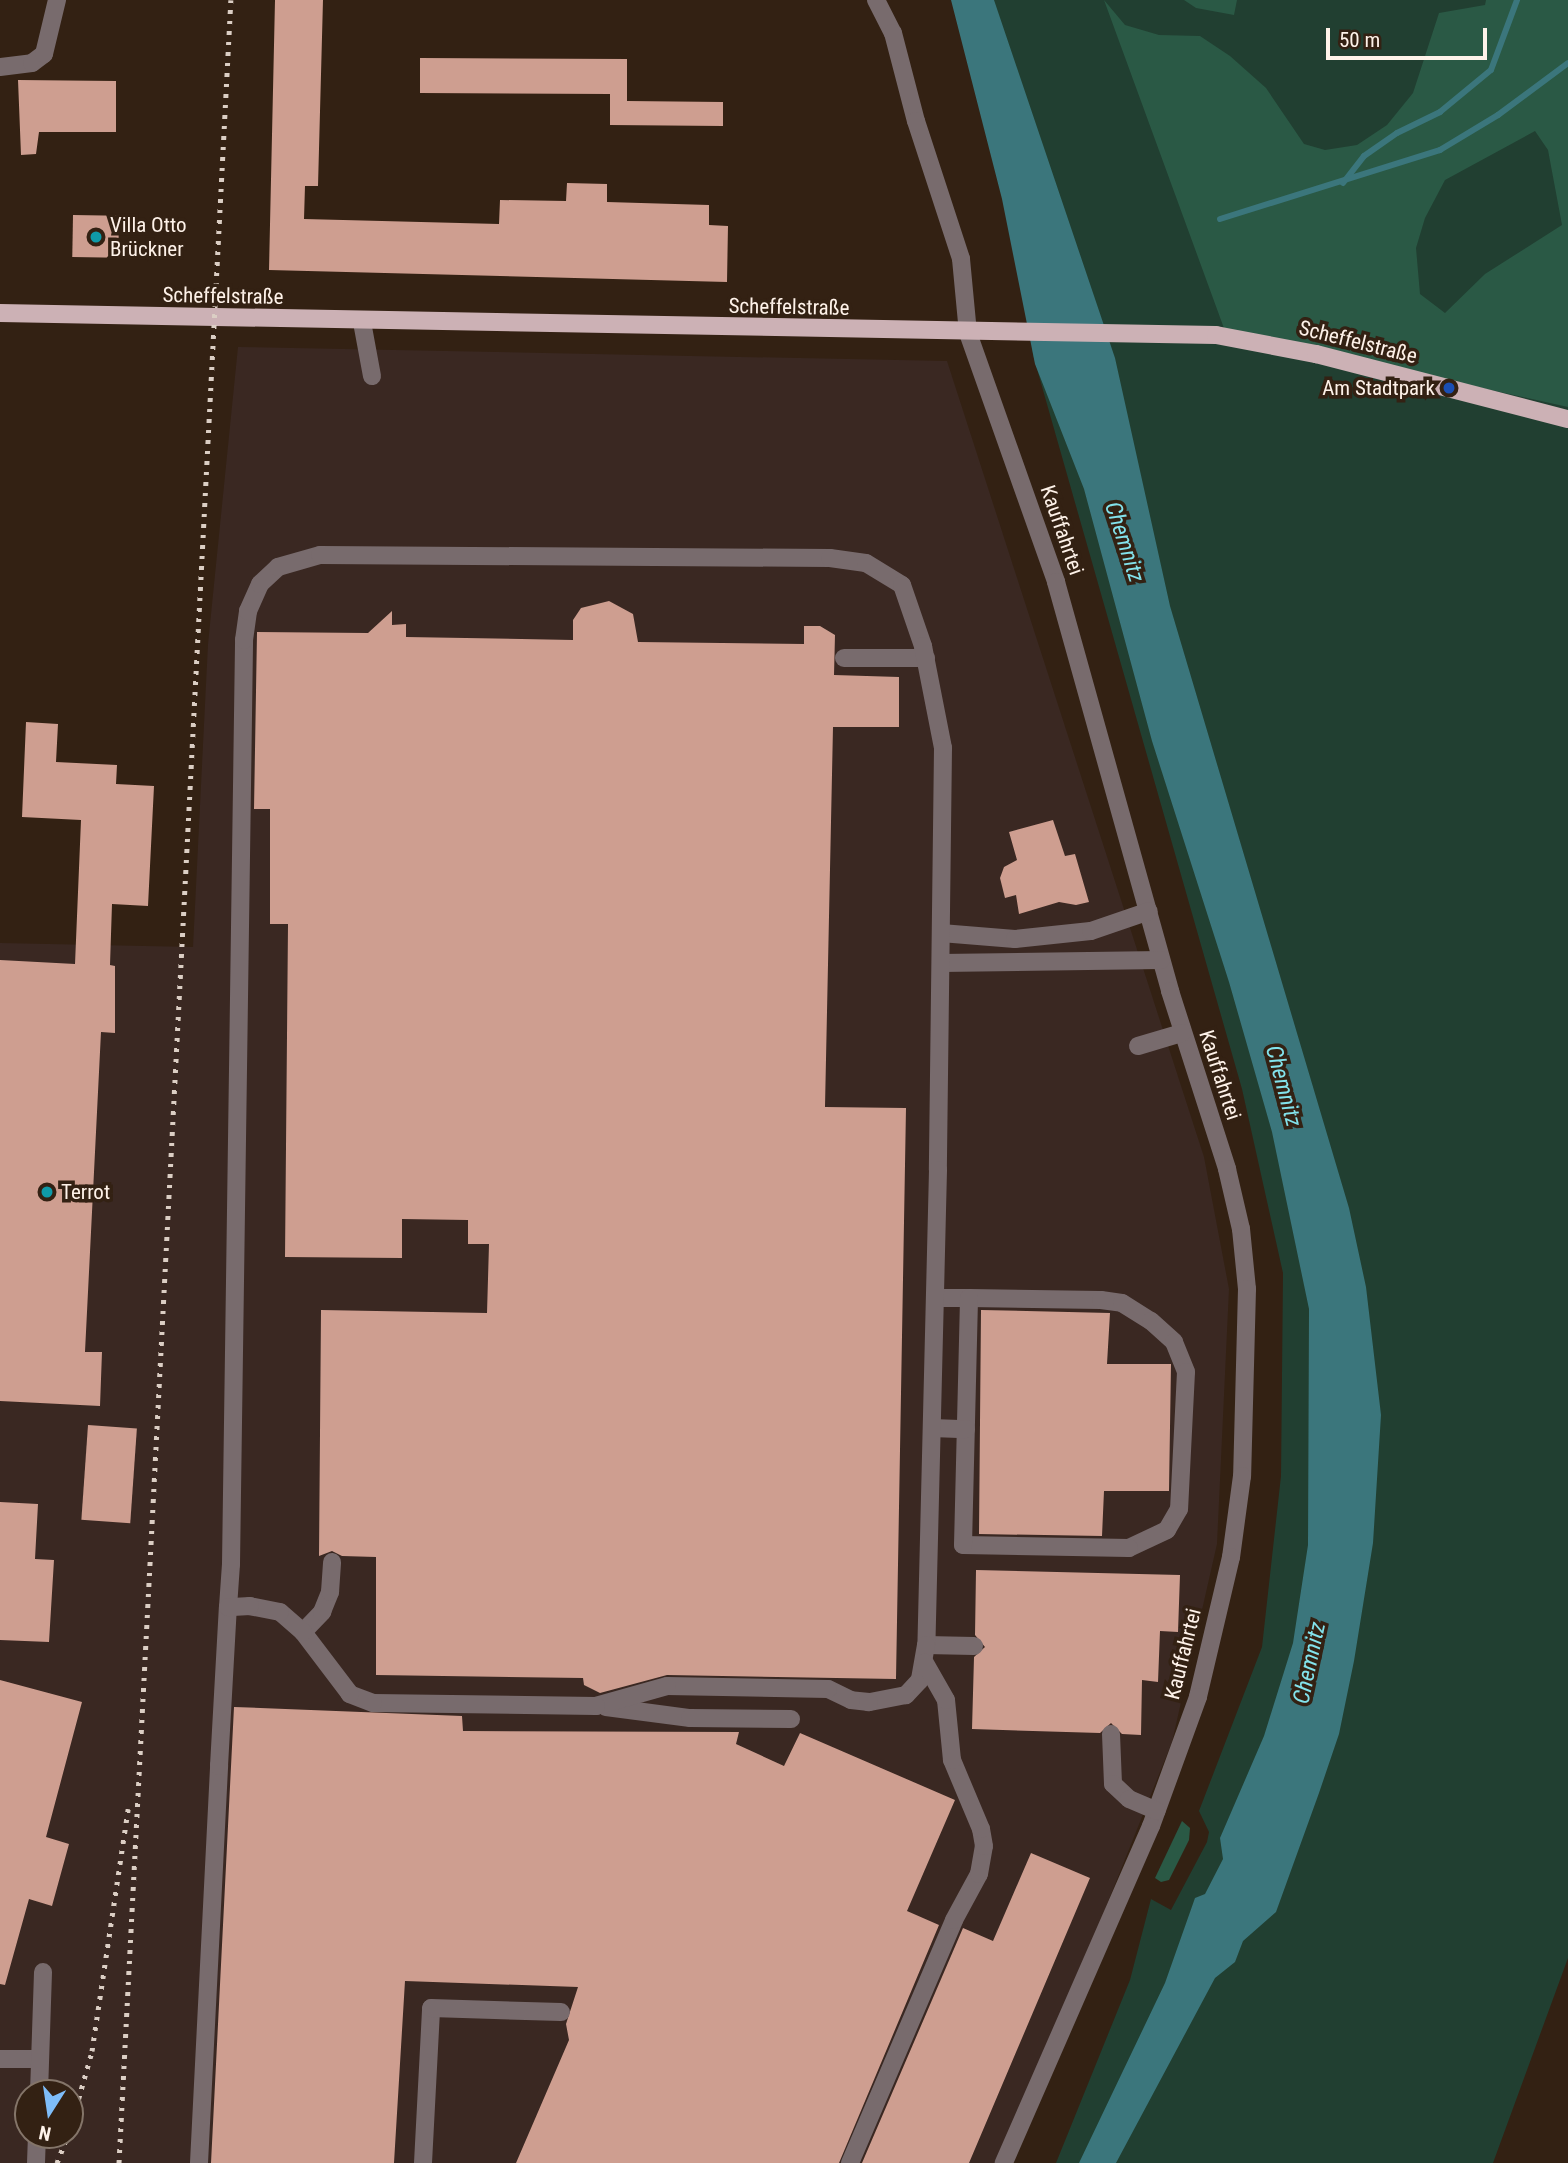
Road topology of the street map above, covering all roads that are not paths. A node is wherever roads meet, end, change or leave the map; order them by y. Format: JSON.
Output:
{"nodes":[{"id":1,"x":57,"y":0,"type":"edge"},
{"id":2,"x":876,"y":0,"type":"edge"},
{"id":3,"x":0,"y":67,"type":"edge"},
{"id":4,"x":0,"y":313,"type":"edge"},
{"id":5,"x":362,"y":322,"type":"junction"},
{"id":6,"x":968,"y":333,"type":"junction"},
{"id":7,"x":372,"y":376,"type":"dead end"},
{"id":8,"x":1568,"y":419,"type":"edge"},
{"id":9,"x":844,"y":658,"type":"dead end"},
{"id":10,"x":926,"y":658,"type":"junction"},
{"id":11,"x":1149,"y":911,"type":"junction"},
{"id":12,"x":941,"y":933,"type":"junction"},
{"id":13,"x":1161,"y":960,"type":"junction"},
{"id":14,"x":941,"y":964,"type":"junction"},
{"id":15,"x":1182,"y":1033,"type":"junction"},
{"id":16,"x":1138,"y":1046,"type":"dead end"},
{"id":17,"x":935,"y":1298,"type":"junction"},
{"id":18,"x":969,"y":1298,"type":"junction"},
{"id":19,"x":932,"y":1428,"type":"junction"},
{"id":20,"x":966,"y":1429,"type":"junction"},
{"id":21,"x":332,"y":1562,"type":"dead end"},
{"id":22,"x":228,"y":1607,"type":"junction"},
{"id":23,"x":303,"y":1632,"type":"junction"},
{"id":24,"x":974,"y":1646,"type":"dead end"},
{"id":25,"x":926,"y":1654,"type":"junction"},
{"id":26,"x":596,"y":1706,"type":"junction"},
{"id":27,"x":791,"y":1719,"type":"dead end"},
{"id":28,"x":1111,"y":1734,"type":"dead end"},
{"id":29,"x":1157,"y":1811,"type":"junction"},
{"id":30,"x":43,"y":1972,"type":"dead end"},
{"id":31,"x":561,"y":2012,"type":"dead end"},
{"id":32,"x":0,"y":2059,"type":"edge"},
{"id":33,"x":40,"y":2059,"type":"junction"},
{"id":34,"x":39,"y":2079,"type":"edge"},
{"id":35,"x":199,"y":2163,"type":"edge"},
{"id":36,"x":423,"y":2163,"type":"edge"},
{"id":37,"x":850,"y":2163,"type":"edge"},
{"id":38,"x":1004,"y":2163,"type":"edge"}],
"edges":[{"from":1,"to":3,"type":"street"},
{"from":2,"to":6,"type":"street","name":"Kauffahrtei"},
{"from":4,"to":5,"type":"main road","name":"Scheffelstraße"},
{"from":5,"to":6,"type":"main road","name":"Scheffelstraße"},
{"from":5,"to":7,"type":"street"},
{"from":6,"to":8,"type":"main road","name":"Scheffelstraße"},
{"from":6,"to":11,"type":"street","name":"Kauffahrtei"},
{"from":9,"to":10,"type":"street"},
{"from":10,"to":12,"type":"street"},
{"from":10,"to":22,"type":"street"},
{"from":11,"to":12,"type":"street"},
{"from":11,"to":13,"type":"street","name":"Kauffahrtei"},
{"from":12,"to":14,"type":"street"},
{"from":13,"to":14,"type":"street"},
{"from":13,"to":15,"type":"street","name":"Kauffahrtei"},
{"from":14,"to":17,"type":"street"},
{"from":15,"to":16,"type":"street"},
{"from":15,"to":29,"type":"street","name":"Kauffahrtei"},
{"from":17,"to":18,"type":"street"},
{"from":17,"to":19,"type":"street"},
{"from":18,"to":20,"type":"street"},
{"from":18,"to":20,"type":"street"},
{"from":19,"to":20,"type":"street"},
{"from":19,"to":25,"type":"street"},
{"from":21,"to":23,"type":"street"},
{"from":22,"to":23,"type":"street"},
{"from":22,"to":35,"type":"street"},
{"from":23,"to":26,"type":"street"},
{"from":24,"to":25,"type":"street"},
{"from":25,"to":26,"type":"street"},
{"from":25,"to":37,"type":"street"},
{"from":26,"to":27,"type":"street"},
{"from":28,"to":29,"type":"street"},
{"from":29,"to":38,"type":"street","name":"Kauffahrtei"},
{"from":30,"to":33,"type":"street"},
{"from":31,"to":36,"type":"street"},
{"from":32,"to":33,"type":"street"},
{"from":33,"to":34,"type":"street"}]}
